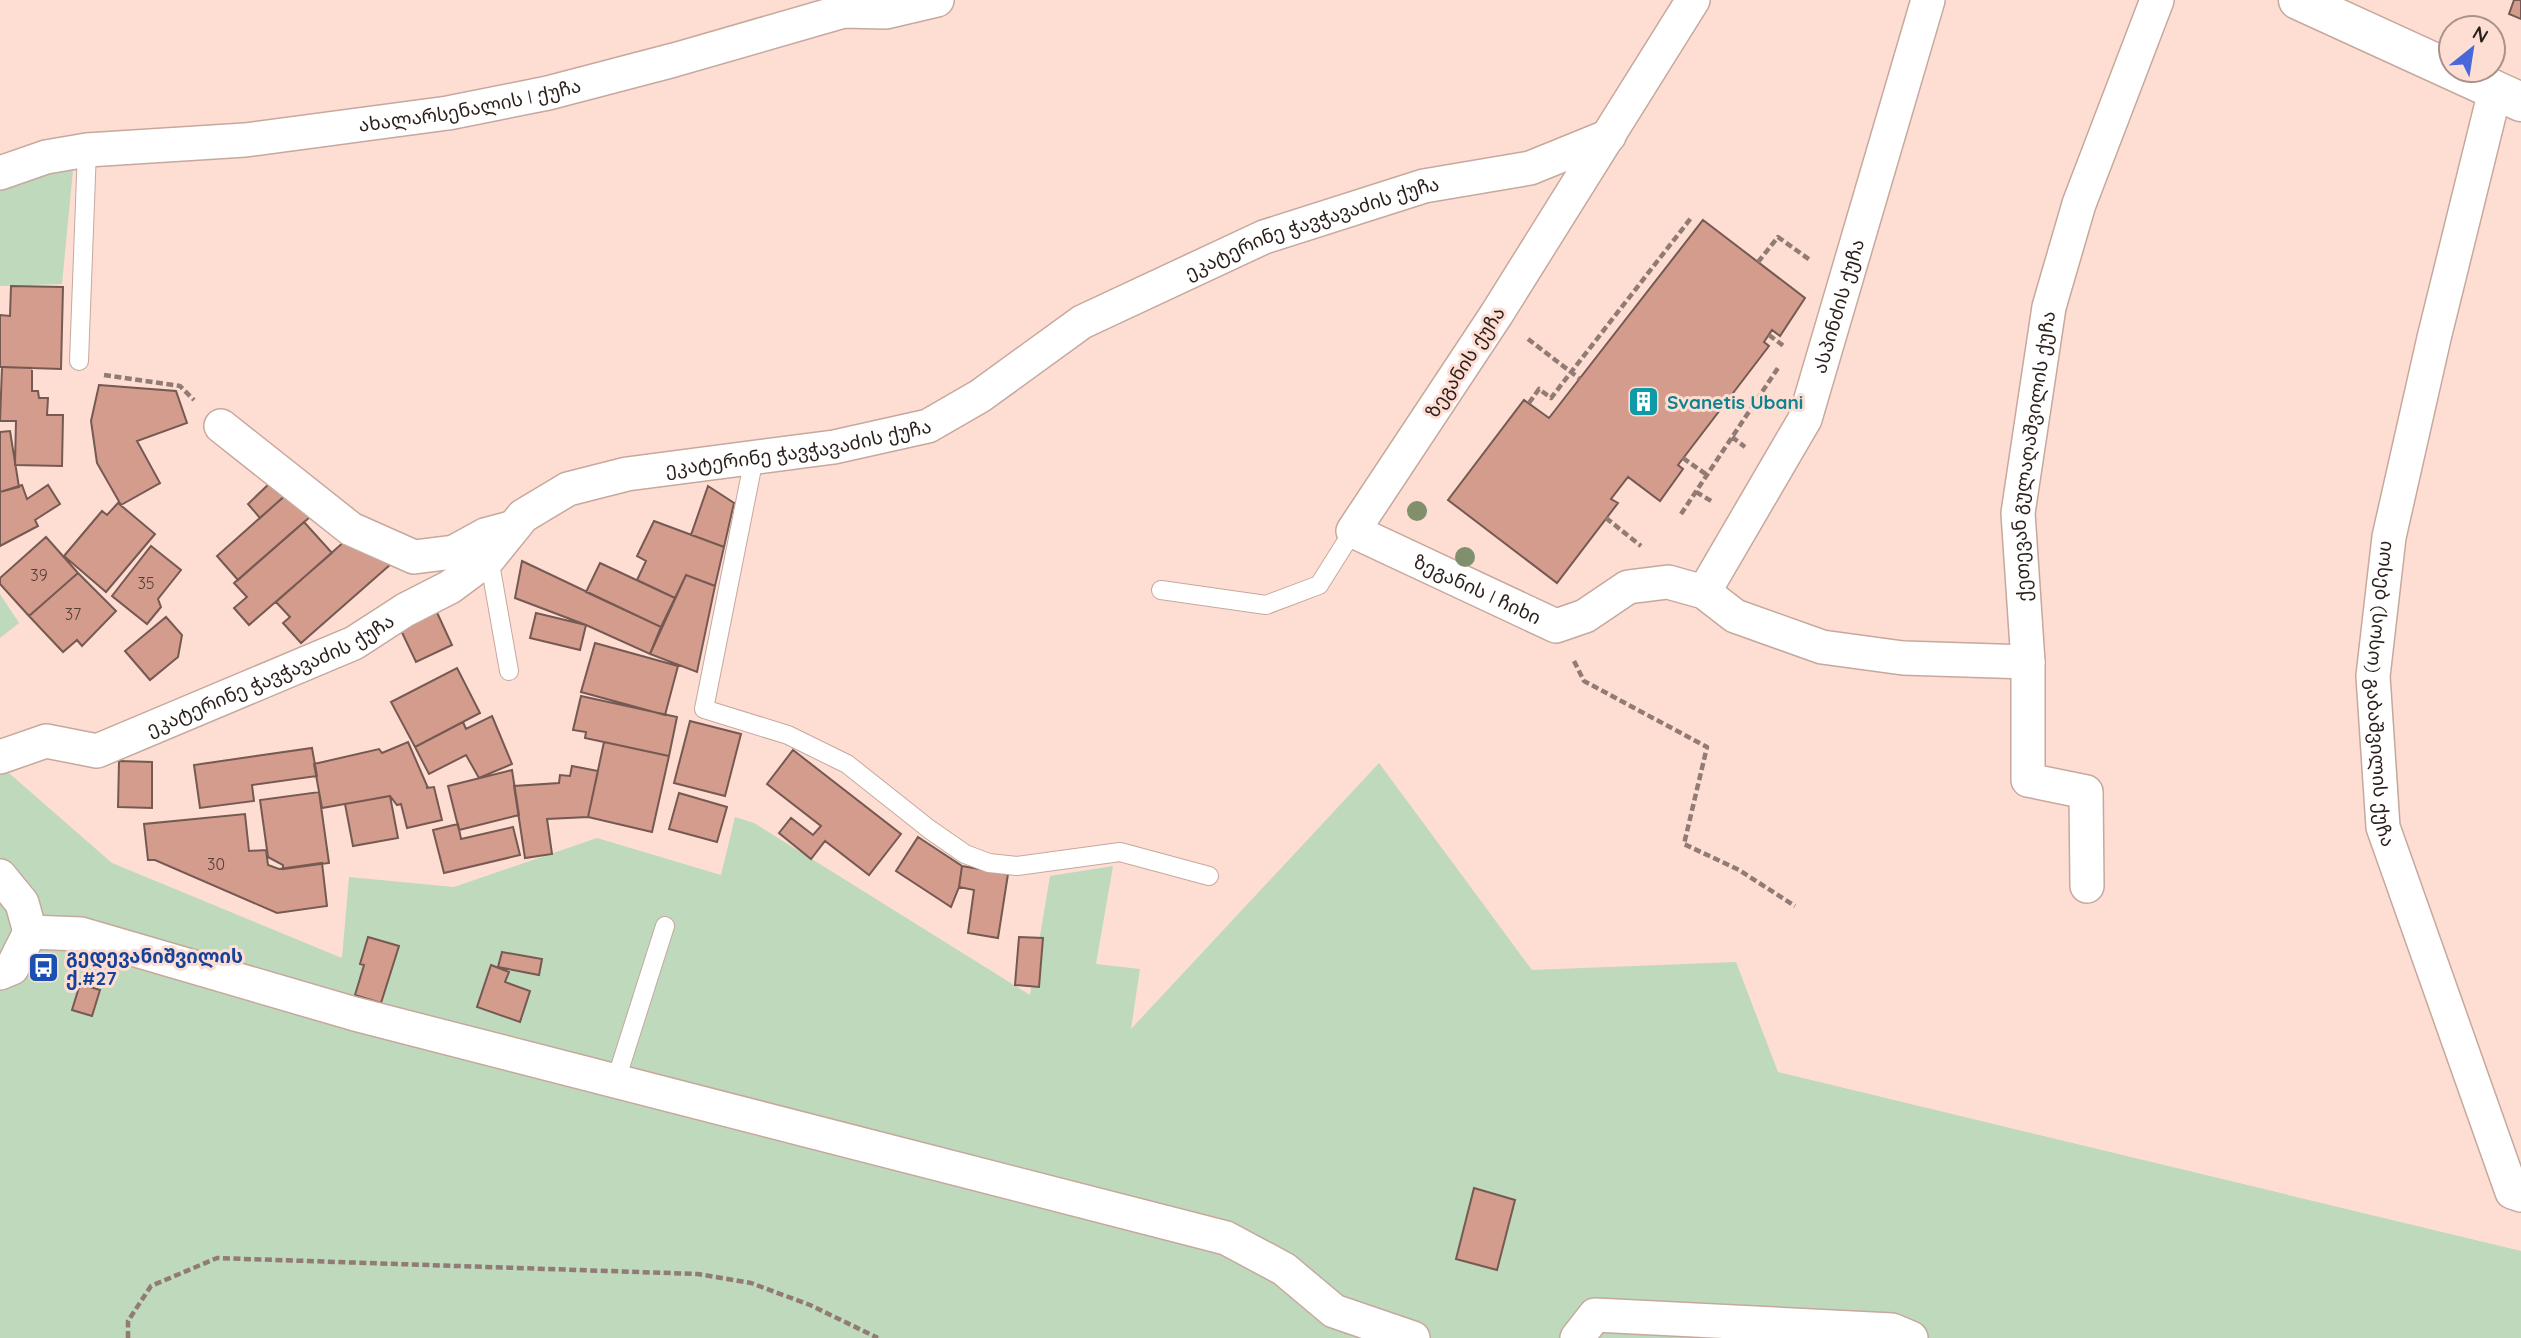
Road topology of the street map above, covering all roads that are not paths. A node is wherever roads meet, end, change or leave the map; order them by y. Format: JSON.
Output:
{"nodes":[{"id":1,"x":937,"y":0,"type":"edge"},
{"id":2,"x":1693,"y":0,"type":"edge"},
{"id":3,"x":1928,"y":0,"type":"edge"},
{"id":4,"x":2157,"y":0,"type":"edge"},
{"id":5,"x":2298,"y":0,"type":"edge"},
{"id":6,"x":842,"y":6,"type":"edge"},
{"id":7,"x":2508,"y":97,"type":"edge"},
{"id":8,"x":1609,"y":136,"type":"junction"},
{"id":9,"x":87,"y":150,"type":"junction"},
{"id":10,"x":0,"y":173,"type":"edge"},
{"id":11,"x":79,"y":361,"type":"road end"},
{"id":12,"x":221,"y":426,"type":"road end"},
{"id":13,"x":754,"y":458,"type":"junction"},
{"id":14,"x":514,"y":527,"type":"junction"},
{"id":15,"x":1353,"y":531,"type":"junction"},
{"id":16,"x":489,"y":558,"type":"junction"},
{"id":17,"x":1161,"y":590,"type":"dead end"},
{"id":18,"x":1704,"y":592,"type":"junction"},
{"id":19,"x":2028,"y":662,"type":"junction"},
{"id":20,"x":509,"y":671,"type":"dead end"},
{"id":21,"x":0,"y":757,"type":"edge"},
{"id":22,"x":0,"y":876,"type":"edge"},
{"id":23,"x":1209,"y":876,"type":"dead end"},
{"id":24,"x":2087,"y":886,"type":"dead end"},
{"id":25,"x":664,"y":926,"type":"dead end"},
{"id":26,"x":30,"y":932,"type":"junction"},
{"id":27,"x":0,"y":973,"type":"edge"},
{"id":28,"x":616,"y":1080,"type":"junction"},
{"id":29,"x":2518,"y":1195,"type":"edge"},
{"id":30,"x":1413,"y":1338,"type":"edge"},
{"id":31,"x":1577,"y":1338,"type":"edge"},
{"id":32,"x":1911,"y":1338,"type":"edge"}],
"edges":[{"from":1,"to":6,"type":"street","name":"ახალარსენალის I ქუჩა"},
{"from":2,"to":8,"type":"street","name":"ზეგანის ქუჩა"},
{"from":3,"to":18,"type":"street","name":"ასპინძის ქუჩა"},
{"from":4,"to":19,"type":"street","name":"ქეთევან გულაღაშვილის ქუჩა"},
{"from":5,"to":7,"type":"street"},
{"from":6,"to":9,"type":"street","name":"ახალარსენალის I ქუჩა"},
{"from":7,"to":29,"type":"street","name":"იოსებ (სოსო) გაბაშვილის ქუჩა"},
{"from":8,"to":13,"type":"street","name":"ეკატერინე ჭავჭავაძის ქუჩა"},
{"from":8,"to":15,"type":"street","name":"ზეგანის ქუჩა"},
{"from":9,"to":10,"type":"street","name":"ახალარსენალის I ქუჩა"},
{"from":9,"to":11,"type":"lane"},
{"from":12,"to":14,"type":"street"},
{"from":13,"to":14,"type":"street","name":"ეკატერინე ჭავჭავაძის ქუჩა"},
{"from":13,"to":23,"type":"lane"},
{"from":14,"to":16,"type":"street","name":"ეკატერინე ჭავჭავაძის ქუჩა"},
{"from":15,"to":17,"type":"lane","name":"ზეგანის ქუჩა"},
{"from":15,"to":18,"type":"street","name":"ზეგანის I ჩიხი"},
{"from":16,"to":20,"type":"lane"},
{"from":16,"to":21,"type":"street","name":"ეკატერინე ჭავჭავაძის ქუჩა"},
{"from":18,"to":19,"type":"street"},
{"from":19,"to":24,"type":"street","name":"ქეთევან გულაღაშვილის ქუჩა"},
{"from":22,"to":26,"type":"street"},
{"from":25,"to":28,"type":"lane"},
{"from":26,"to":27,"type":"street"},
{"from":26,"to":28,"type":"street"},
{"from":28,"to":30,"type":"street"},
{"from":31,"to":32,"type":"street"}]}
